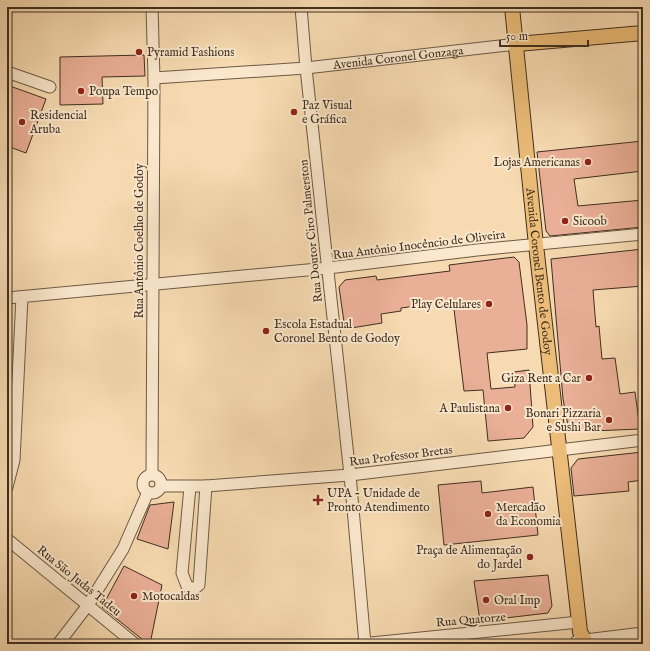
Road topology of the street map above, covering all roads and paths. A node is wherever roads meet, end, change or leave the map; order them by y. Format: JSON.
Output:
{"nodes":[{"id":1,"x":152,"y":7,"type":"edge"},
{"id":2,"x":301,"y":7,"type":"edge"},
{"id":3,"x":512,"y":7,"type":"edge"},
{"id":4,"x":643,"y":33,"type":"edge"},
{"id":5,"x":517,"y":44,"type":"junction"},
{"id":6,"x":306,"y":68,"type":"junction"},
{"id":7,"x":7,"y":72,"type":"edge"},
{"id":8,"x":154,"y":78,"type":"junction"},
{"id":9,"x":50,"y":87,"type":"dead end"},
{"id":10,"x":643,"y":234,"type":"edge"},
{"id":11,"x":536,"y":245,"type":"junction"},
{"id":12,"x":328,"y":268,"type":"junction"},
{"id":13,"x":152,"y":284,"type":"junction"},
{"id":14,"x":22,"y":296,"type":"junction"},
{"id":15,"x":7,"y":298,"type":"edge"},
{"id":16,"x":643,"y":440,"type":"edge"},
{"id":17,"x":559,"y":451,"type":"junction"},
{"id":18,"x":152,"y":474,"type":"junction"},
{"id":19,"x":350,"y":475,"type":"junction"},
{"id":20,"x":161,"y":486,"type":"junction"},
{"id":21,"x":206,"y":486,"type":"junction"},
{"id":22,"x":7,"y":487,"type":"edge"},
{"id":23,"x":190,"y":487,"type":"junction"},
{"id":24,"x":148,"y":492,"type":"junction"},
{"id":25,"x":7,"y":539,"type":"edge"},
{"id":26,"x":88,"y":605,"type":"junction"},
{"id":27,"x":643,"y":633,"type":"edge"},
{"id":28,"x":581,"y":637,"type":"edge"},
{"id":29,"x":58,"y":644,"type":"edge"},
{"id":30,"x":135,"y":644,"type":"edge"},
{"id":31,"x":363,"y":644,"type":"edge"}],
"edges":[{"from":1,"to":8,"type":"street","name":"Rua Antônio Coelho de Godoy"},
{"from":2,"to":6,"type":"street","name":"Rua Doutor Ciro Palmerston"},
{"from":3,"to":5,"type":"main road","name":"Avenida Coronel Bento de Godoy"},
{"from":4,"to":5,"type":"main road","name":"Avenida Coronel Gonzaga"},
{"from":5,"to":6,"type":"street","name":"Avenida Coronel Gonzaga"},
{"from":5,"to":11,"type":"main road","name":"Avenida Coronel Bento de Godoy"},
{"from":6,"to":8,"type":"street","name":"Avenida Coronel Gonzaga"},
{"from":6,"to":12,"type":"street","name":"Rua Doutor Ciro Palmerston"},
{"from":7,"to":9,"type":"street"},
{"from":8,"to":13,"type":"street","name":"Rua Antônio Coelho de Godoy"},
{"from":10,"to":11,"type":"street","name":"Rua Antônio Inocêncio de Oliveira"},
{"from":11,"to":12,"type":"street","name":"Rua Antônio Inocêncio de Oliveira"},
{"from":11,"to":17,"type":"main road","name":"Avenida Coronel Bento de Godoy"},
{"from":12,"to":13,"type":"street","name":"Rua Antônio Inocêncio de Oliveira"},
{"from":12,"to":19,"type":"street","name":"Rua Doutor Ciro Palmerston"},
{"from":13,"to":14,"type":"street","name":"Rua Antônio Inocêncio de Oliveira"},
{"from":13,"to":18,"type":"street","name":"Rua Antônio Coelho de Godoy"},
{"from":14,"to":15,"type":"street","name":"Rua Antônio Inocêncio de Oliveira"},
{"from":14,"to":22,"type":"street"},
{"from":16,"to":17,"type":"street","name":"Rua Professor Bretas"},
{"from":17,"to":19,"type":"street","name":"Rua Professor Bretas"},
{"from":17,"to":28,"type":"main road","name":"Avenida Coronel Bento de Godoy"},
{"from":18,"to":20,"type":"street"},
{"from":18,"to":24,"type":"street","name":"Rua Antônio Coelho de Godoy"},
{"from":19,"to":21,"type":"street","name":"Rua Professor Bretas"},
{"from":19,"to":31,"type":"street","name":"Rua Doutor Ciro Palmerston"},
{"from":20,"to":23,"type":"street","name":"Rua Professor Bretas"},
{"from":20,"to":24,"type":"street"},
{"from":21,"to":23,"type":"street","name":"Rua Professor Bretas"},
{"from":21,"to":23,"type":"street"},
{"from":24,"to":26,"type":"street","name":"Rua Antônio Coelho de Godoy"},
{"from":25,"to":26,"type":"street","name":"Rua São Judas Tadeu"},
{"from":26,"to":29,"type":"street","name":"Rua Antônio Coelho de Godoy"},
{"from":26,"to":30,"type":"street","name":"Rua São Judas Tadeu"},
{"from":27,"to":28,"type":"street","name":"Rua Quatorze"},
{"from":28,"to":31,"type":"street","name":"Rua Quatorze"}]}
